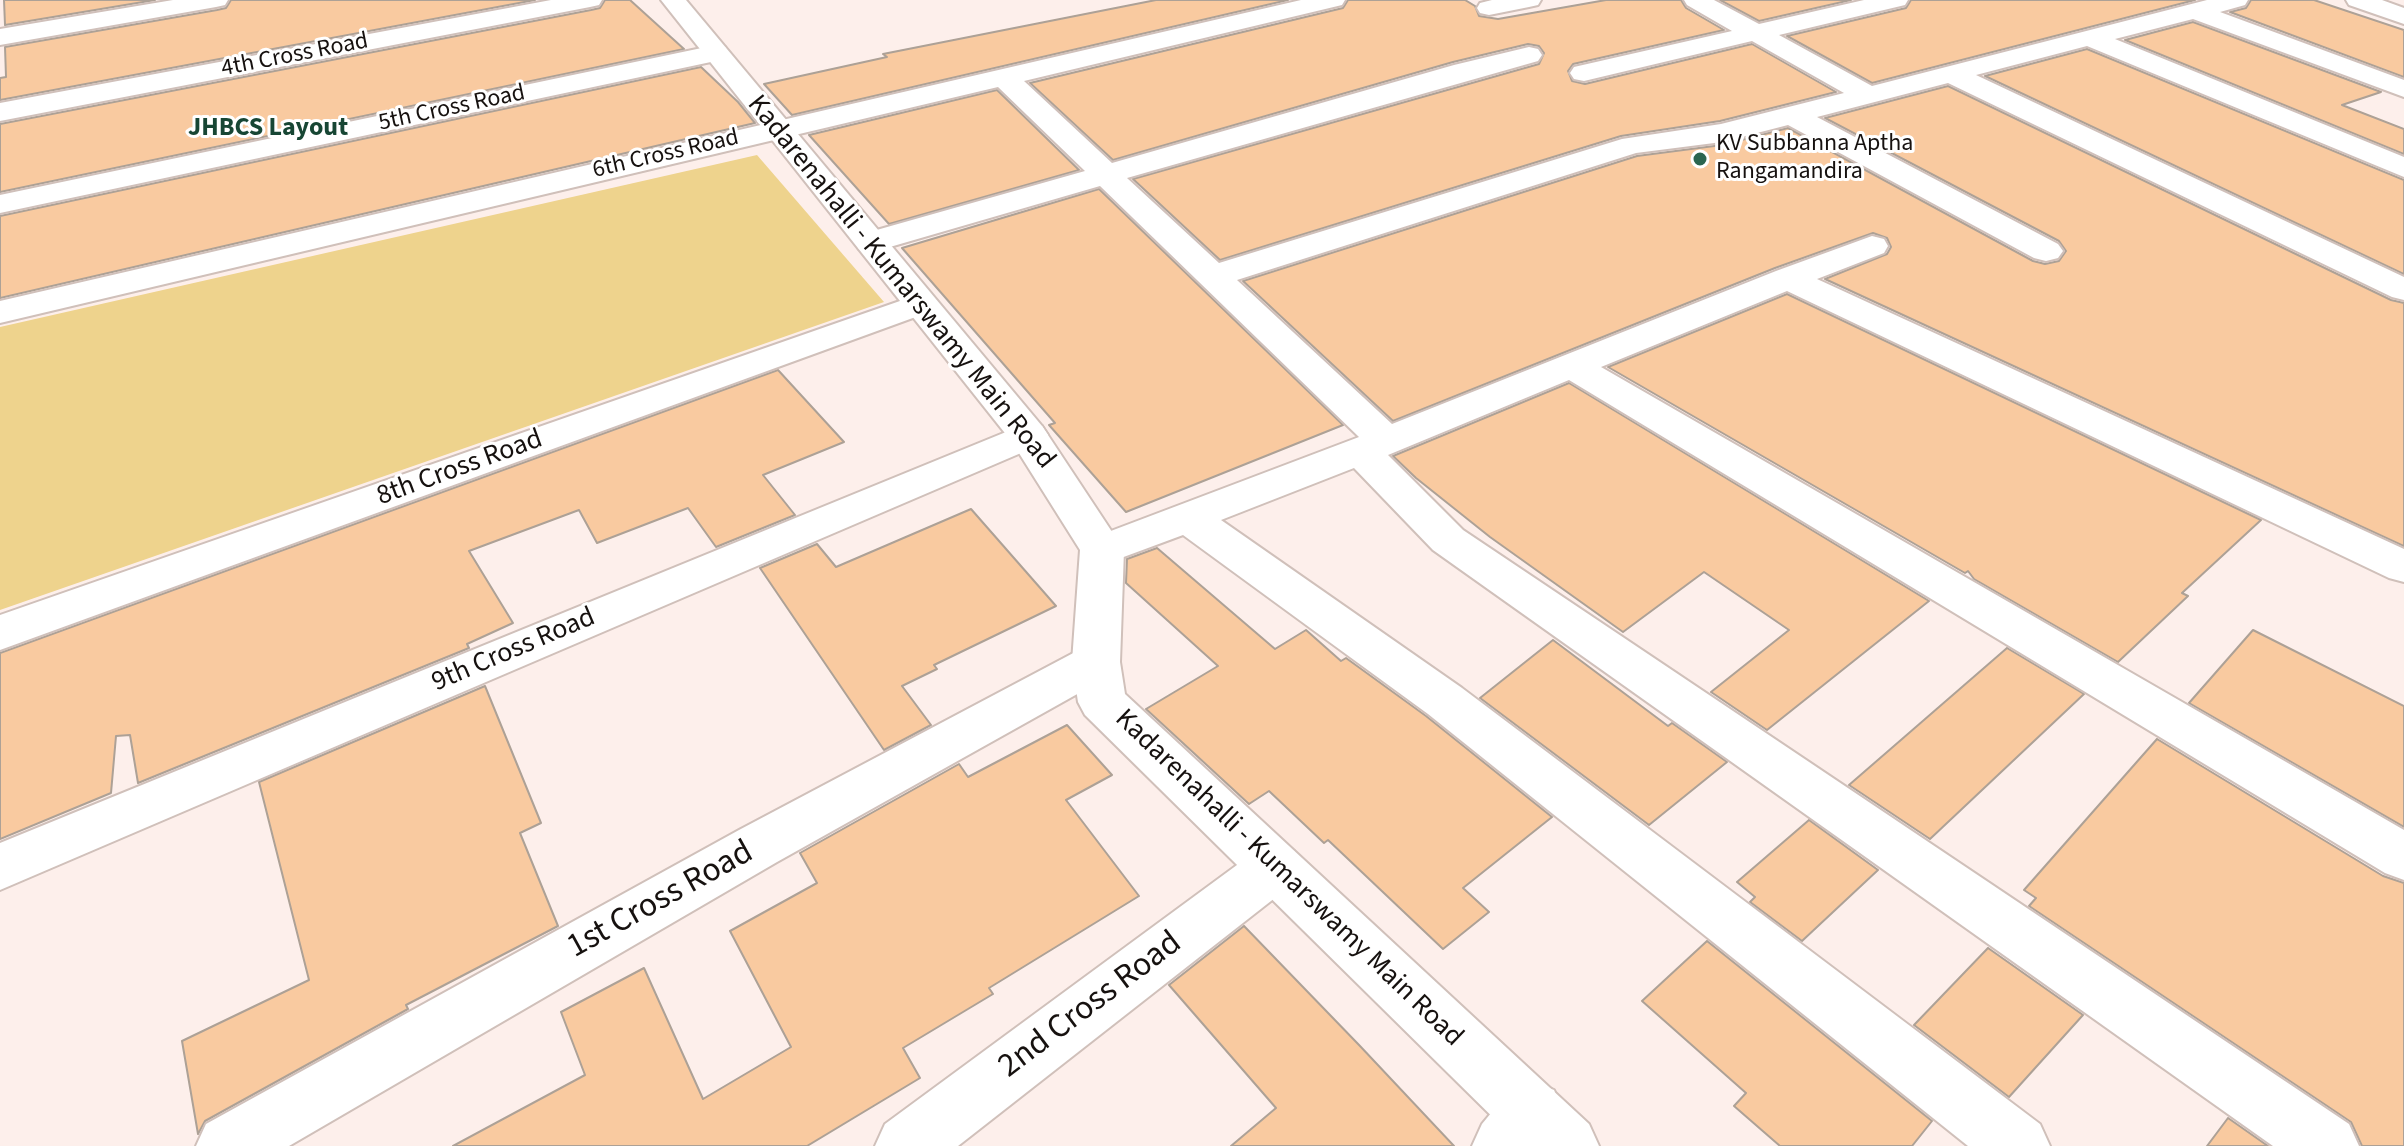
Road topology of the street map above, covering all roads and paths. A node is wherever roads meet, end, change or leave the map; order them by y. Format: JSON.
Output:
{"nodes":[{"id":1,"x":216,"y":0,"type":"edge"},
{"id":2,"x":590,"y":0,"type":"edge"},
{"id":3,"x":673,"y":0,"type":"edge"},
{"id":4,"x":1333,"y":0,"type":"edge"},
{"id":5,"x":1529,"y":0,"type":"edge"},
{"id":6,"x":1696,"y":0,"type":"edge"},
{"id":7,"x":1896,"y":0,"type":"edge"},
{"id":8,"x":2236,"y":0,"type":"edge"},
{"id":9,"x":2358,"y":0,"type":"edge"},
{"id":10,"x":1489,"y":8,"type":"dead end"},
{"id":11,"x":2195,"y":11,"type":"junction"},
{"id":12,"x":2404,"y":16,"type":"edge"},
{"id":13,"x":1756,"y":33,"type":"junction"},
{"id":14,"x":0,"y":37,"type":"edge"},
{"id":15,"x":2089,"y":38,"type":"junction"},
{"id":16,"x":716,"y":53,"type":"junction"},
{"id":17,"x":1529,"y":55,"type":"dead end"},
{"id":18,"x":1584,"y":73,"type":"dead end"},
{"id":19,"x":1951,"y":74,"type":"junction"},
{"id":20,"x":1003,"y":76,"type":"junction"},
{"id":21,"x":2404,"y":89,"type":"edge"},
{"id":22,"x":1868,"y":95,"type":"junction"},
{"id":23,"x":0,"y":112,"type":"edge"},
{"id":24,"x":1792,"y":115,"type":"junction"},
{"id":25,"x":778,"y":129,"type":"junction"},
{"id":26,"x":2404,"y":168,"type":"edge"},
{"id":27,"x":1104,"y":174,"type":"junction"},
{"id":28,"x":0,"y":204,"type":"edge"},
{"id":29,"x":871,"y":242,"type":"junction"},
{"id":30,"x":1872,"y":246,"type":"dead end"},
{"id":31,"x":2312,"y":247,"type":"junction"},
{"id":32,"x":2046,"y":251,"type":"dead end"},
{"id":33,"x":2267,"y":263,"type":"dead end"},
{"id":34,"x":1213,"y":276,"type":"junction"},
{"id":35,"x":1788,"y":278,"type":"junction"},
{"id":36,"x":2404,"y":290,"type":"edge"},
{"id":37,"x":920,"y":304,"type":"junction"},
{"id":38,"x":0,"y":312,"type":"edge"},
{"id":39,"x":1572,"y":366,"type":"junction"},
{"id":40,"x":1028,"y":435,"type":"junction"},
{"id":41,"x":1373,"y":446,"type":"junction"},
{"id":42,"x":1188,"y":517,"type":"junction"},
{"id":43,"x":1102,"y":550,"type":"junction"},
{"id":44,"x":2404,"y":567,"type":"edge"},
{"id":45,"x":0,"y":633,"type":"edge"},
{"id":46,"x":1096,"y":662,"type":"junction"},
{"id":47,"x":2404,"y":857,"type":"edge"},
{"id":48,"x":0,"y":867,"type":"edge"},
{"id":49,"x":1275,"y":867,"type":"junction"},
{"id":50,"x":1534,"y":1135,"type":"edge"},
{"id":51,"x":228,"y":1146,"type":"edge"},
{"id":52,"x":907,"y":1146,"type":"edge"},
{"id":53,"x":2018,"y":1146,"type":"edge"},
{"id":54,"x":2327,"y":1146,"type":"edge"}],
"edges":[{"from":1,"to":14,"type":"street"},
{"from":2,"to":23,"type":"street","name":"4th Cross Road"},
{"from":3,"to":16,"type":"street","name":"Kadarenahalli - Kumarswamy Main Road"},
{"from":4,"to":20,"type":"street","name":"6th Cross Road"},
{"from":5,"to":10,"type":"street"},
{"from":6,"to":13,"type":"street"},
{"from":7,"to":13,"type":"street"},
{"from":8,"to":11,"type":"street"},
{"from":9,"to":12,"type":"street"},
{"from":11,"to":15,"type":"street"},
{"from":11,"to":21,"type":"street"},
{"from":13,"to":18,"type":"street"},
{"from":13,"to":22,"type":"street"},
{"from":15,"to":19,"type":"street"},
{"from":15,"to":26,"type":"street"},
{"from":16,"to":25,"type":"street","name":"Kadarenahalli - Kumarswamy Main Road"},
{"from":16,"to":28,"type":"street","name":"5th Cross Road"},
{"from":17,"to":27,"type":"street"},
{"from":19,"to":22,"type":"street"},
{"from":19,"to":31,"type":"street"},
{"from":20,"to":25,"type":"street","name":"6th Cross Road"},
{"from":20,"to":27,"type":"street"},
{"from":22,"to":24,"type":"street"},
{"from":24,"to":32,"type":"street"},
{"from":24,"to":34,"type":"street"},
{"from":25,"to":29,"type":"street","name":"Kadarenahalli - Kumarswamy Main Road"},
{"from":25,"to":38,"type":"street","name":"6th Cross Road"},
{"from":27,"to":29,"type":"street"},
{"from":27,"to":34,"type":"street"},
{"from":29,"to":37,"type":"street","name":"Kadarenahalli - Kumarswamy Main Road"},
{"from":30,"to":35,"type":"street"},
{"from":31,"to":33,"type":"street"},
{"from":31,"to":36,"type":"street"},
{"from":34,"to":41,"type":"street"},
{"from":35,"to":39,"type":"street"},
{"from":35,"to":44,"type":"street"},
{"from":37,"to":40,"type":"street","name":"Kadarenahalli - Kumarswamy Main Road"},
{"from":37,"to":45,"type":"street","name":"8th Cross Road"},
{"from":39,"to":41,"type":"street"},
{"from":39,"to":47,"type":"street"},
{"from":40,"to":43,"type":"street","name":"Kadarenahalli - Kumarswamy Main Road"},
{"from":40,"to":48,"type":"street","name":"9th Cross Road"},
{"from":41,"to":42,"type":"street"},
{"from":41,"to":54,"type":"street"},
{"from":42,"to":43,"type":"street"},
{"from":42,"to":53,"type":"street"},
{"from":43,"to":46,"type":"street","name":"Kadarenahalli - Kumarswamy Main Road"},
{"from":46,"to":49,"type":"street","name":"Kadarenahalli - Kumarswamy Main Road"},
{"from":46,"to":51,"type":"street","name":"1st Cross Road"},
{"from":49,"to":50,"type":"street","name":"Kadarenahalli - Kumarswamy Main Road"},
{"from":49,"to":52,"type":"street","name":"2nd Cross Road"}]}
